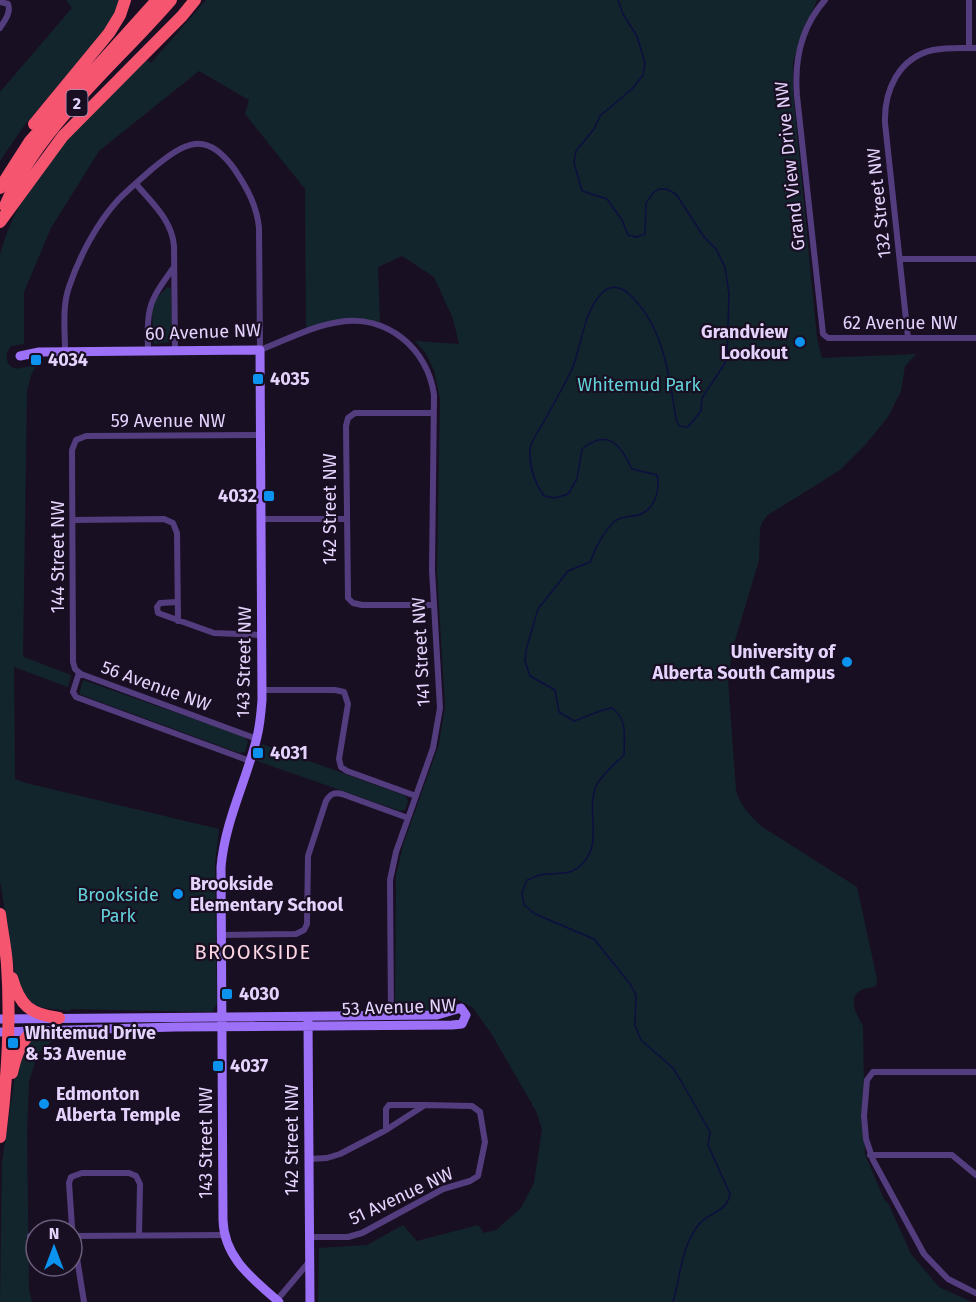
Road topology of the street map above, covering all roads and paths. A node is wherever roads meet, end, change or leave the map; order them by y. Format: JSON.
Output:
{"nodes":[{"id":1,"x":125,"y":0,"type":"edge"},
{"id":2,"x":157,"y":0,"type":"edge"},
{"id":3,"x":171,"y":0,"type":"edge"},
{"id":4,"x":195,"y":0,"type":"edge"},
{"id":5,"x":825,"y":0,"type":"edge"},
{"id":6,"x":969,"y":0,"type":"edge"},
{"id":7,"x":0,"y":2,"type":"edge"},
{"id":8,"x":0,"y":28,"type":"edge"},
{"id":9,"x":972,"y":48,"type":"edge"},
{"id":10,"x":136,"y":184,"type":"junction"},
{"id":11,"x":0,"y":185,"type":"edge"},
{"id":12,"x":0,"y":220,"type":"edge"},
{"id":13,"x":900,"y":259,"type":"junction"},
{"id":14,"x":976,"y":259,"type":"edge"},
{"id":15,"x":174,"y":267,"type":"junction"},
{"id":16,"x":824,"y":337,"type":"joint"},
{"id":17,"x":908,"y":338,"type":"junction"},
{"id":18,"x":976,"y":338,"type":"edge"},
{"id":19,"x":413,"y":347,"type":"joint"},
{"id":20,"x":260,"y":350,"type":"junction"},
{"id":21,"x":65,"y":351,"type":"junction"},
{"id":22,"x":148,"y":351,"type":"junction"},
{"id":23,"x":175,"y":351,"type":"junction"},
{"id":24,"x":20,"y":356,"type":"dead end"},
{"id":25,"x":434,"y":413,"type":"junction"},
{"id":26,"x":261,"y":435,"type":"junction"},
{"id":27,"x":76,"y":440,"type":"joint"},
{"id":28,"x":262,"y":519,"type":"junction"},
{"id":29,"x":347,"y":519,"type":"junction"},
{"id":30,"x":73,"y":520,"type":"junction"},
{"id":31,"x":177,"y":602,"type":"junction"},
{"id":32,"x":434,"y":605,"type":"junction"},
{"id":33,"x":178,"y":621,"type":"junction"},
{"id":34,"x":262,"y":635,"type":"junction"},
{"id":35,"x":79,"y":673,"type":"junction"},
{"id":36,"x":263,"y":690,"type":"junction"},
{"id":37,"x":257,"y":738,"type":"junction"},
{"id":38,"x":250,"y":761,"type":"junction"},
{"id":39,"x":416,"y":796,"type":"junction"},
{"id":40,"x":408,"y":818,"type":"junction"},
{"id":41,"x":0,"y":914,"type":"edge"},
{"id":42,"x":222,"y":935,"type":"junction"},
{"id":43,"x":7,"y":963,"type":"junction"},
{"id":44,"x":59,"y":1018,"type":"junction"},
{"id":45,"x":4,"y":1019,"type":"edge"},
{"id":46,"x":308,"y":1021,"type":"junction"},
{"id":47,"x":391,"y":1021,"type":"junction"},
{"id":48,"x":222,"y":1022,"type":"junction"},
{"id":49,"x":4,"y":1032,"type":"edge"},
{"id":50,"x":32,"y":1032,"type":"junction"},
{"id":51,"x":976,"y":1072,"type":"edge"},
{"id":52,"x":5,"y":1101,"type":"junction"},
{"id":53,"x":425,"y":1105,"type":"junction"},
{"id":54,"x":386,"y":1130,"type":"junction"},
{"id":55,"x":0,"y":1137,"type":"edge"},
{"id":56,"x":870,"y":1155,"type":"junction"},
{"id":57,"x":309,"y":1159,"type":"junction"},
{"id":58,"x":976,"y":1175,"type":"edge"},
{"id":59,"x":72,"y":1218,"type":"edge"},
{"id":60,"x":140,"y":1235,"type":"junction"},
{"id":61,"x":225,"y":1235,"type":"junction"},
{"id":62,"x":84,"y":1236,"type":"edge"},
{"id":63,"x":309,"y":1237,"type":"junction"},
{"id":64,"x":309,"y":1262,"type":"junction"},
{"id":65,"x":80,"y":1278,"type":"edge"},
{"id":66,"x":976,"y":1293,"type":"edge"},
{"id":67,"x":278,"y":1301,"type":"edge"},
{"id":68,"x":84,"y":1302,"type":"edge"},
{"id":69,"x":310,"y":1302,"type":"edge"}],
"edges":[{"from":1,"to":11,"type":"highway"},
{"from":2,"to":11,"type":"highway","number":"2"},
{"from":3,"to":12,"type":"highway","number":"2"},
{"from":4,"to":12,"type":"highway"},
{"from":5,"to":16,"type":"street","name":"Grand View Drive NW"},
{"from":6,"to":9,"type":"street"},
{"from":7,"to":8,"type":"street"},
{"from":9,"to":13,"type":"street","name":"132 Street NW"},
{"from":10,"to":15,"type":"street"},
{"from":10,"to":20,"type":"street","name":"143 Street NW"},
{"from":10,"to":21,"type":"street"},
{"from":13,"to":14,"type":"street"},
{"from":13,"to":17,"type":"street","name":"132 Street NW"},
{"from":15,"to":22,"type":"street"},
{"from":15,"to":23,"type":"street"},
{"from":16,"to":17,"type":"street","name":"62 Avenue NW"},
{"from":17,"to":18,"type":"street","name":"62 Avenue NW"},
{"from":19,"to":20,"type":"street","name":"60 Avenue NW"},
{"from":19,"to":25,"type":"street","name":"141 Street NW"},
{"from":20,"to":23,"type":"street","name":"60 Avenue NW"},
{"from":20,"to":26,"type":"street","name":"143 Street NW"},
{"from":21,"to":22,"type":"street","name":"60 Avenue NW"},
{"from":21,"to":24,"type":"street","name":"60 Avenue NW"},
{"from":22,"to":23,"type":"street","name":"60 Avenue NW"},
{"from":25,"to":29,"type":"street","name":"142 Street NW"},
{"from":25,"to":32,"type":"street","name":"141 Street NW"},
{"from":26,"to":27,"type":"street","name":"59 Avenue NW"},
{"from":26,"to":28,"type":"street","name":"143 Street NW"},
{"from":27,"to":30,"type":"street","name":"144 Street NW"},
{"from":28,"to":29,"type":"street"},
{"from":28,"to":34,"type":"street","name":"143 Street NW"},
{"from":29,"to":32,"type":"street","name":"142 Street NW"},
{"from":30,"to":31,"type":"street"},
{"from":30,"to":35,"type":"street","name":"144 Street NW"},
{"from":31,"to":33,"type":"street"},
{"from":31,"to":33,"type":"street"},
{"from":32,"to":39,"type":"street","name":"141 Street NW"},
{"from":33,"to":34,"type":"street"},
{"from":34,"to":36,"type":"street","name":"143 Street NW"},
{"from":35,"to":37,"type":"street","name":"56 Avenue NW"},
{"from":35,"to":38,"type":"street"},
{"from":36,"to":37,"type":"street","name":"143 Street NW"},
{"from":36,"to":39,"type":"street"},
{"from":37,"to":38,"type":"street","name":"143 Street NW"},
{"from":38,"to":42,"type":"street","name":"143 Street NW"},
{"from":39,"to":40,"type":"street","name":"141 Street NW"},
{"from":40,"to":42,"type":"street"},
{"from":40,"to":47,"type":"street","name":"141 Street NW"},
{"from":41,"to":43,"type":"highway"},
{"from":42,"to":48,"type":"street","name":"143 Street NW"},
{"from":43,"to":44,"type":"highway"},
{"from":43,"to":45,"type":"highway"},
{"from":44,"to":45,"type":"street","name":"53 Avenue NW"},
{"from":44,"to":48,"type":"street","name":"53 Avenue NW"},
{"from":45,"to":49,"type":"highway"},
{"from":46,"to":47,"type":"street","name":"53 Avenue NW"},
{"from":46,"to":48,"type":"street","name":"53 Avenue NW"},
{"from":46,"to":57,"type":"street","name":"142 Street NW"},
{"from":47,"to":47,"type":"street","name":"53 Avenue NW"},
{"from":48,"to":50,"type":"street","name":"53 Avenue NW"},
{"from":48,"to":61,"type":"street","name":"143 Street NW"},
{"from":49,"to":50,"type":"street","name":"53 Avenue NW"},
{"from":49,"to":52,"type":"highway"},
{"from":50,"to":52,"type":"highway"},
{"from":51,"to":56,"type":"street"},
{"from":52,"to":55,"type":"highway"},
{"from":53,"to":54,"type":"street"},
{"from":53,"to":54,"type":"street"},
{"from":53,"to":63,"type":"street","name":"51 Avenue NW"},
{"from":54,"to":57,"type":"street"},
{"from":56,"to":58,"type":"street"},
{"from":56,"to":66,"type":"street"},
{"from":57,"to":63,"type":"street","name":"142 Street NW"},
{"from":59,"to":60,"type":"street"},
{"from":60,"to":61,"type":"street"},
{"from":60,"to":62,"type":"street"},
{"from":61,"to":67,"type":"street"},
{"from":63,"to":64,"type":"street","name":"142 Street NW"},
{"from":64,"to":67,"type":"street"},
{"from":64,"to":69,"type":"street","name":"142 Street NW"},
{"from":65,"to":68,"type":"street"}]}
